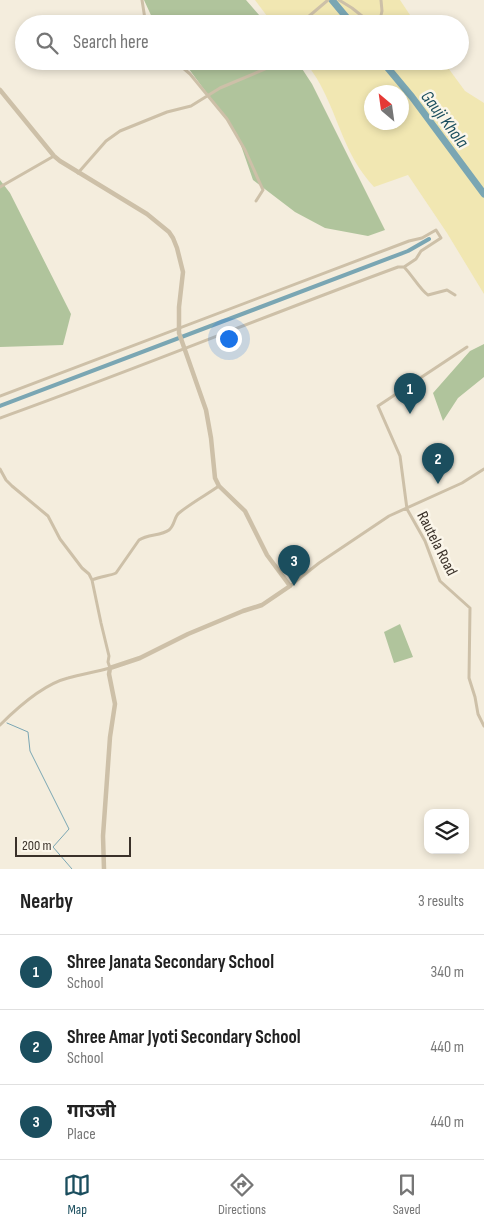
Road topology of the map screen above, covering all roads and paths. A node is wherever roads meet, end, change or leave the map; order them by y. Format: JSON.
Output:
{"nodes":[{"id":1,"x":142,"y":0,"type":"edge"},
{"id":2,"x":328,"y":0,"type":"edge"},
{"id":3,"x":339,"y":0,"type":"edge"},
{"id":4,"x":380,"y":0,"type":"edge"},
{"id":5,"x":144,"y":15,"type":"edge"},
{"id":6,"x":310,"y":15,"type":"edge"},
{"id":7,"x":361,"y":15,"type":"edge"},
{"id":8,"x":381,"y":15,"type":"edge"},
{"id":9,"x":185,"y":70,"type":"edge"},
{"id":10,"x":264,"y":70,"type":"edge"},
{"id":11,"x":0,"y":90,"type":"edge"},
{"id":12,"x":207,"y":95,"type":"junction"},
{"id":13,"x":54,"y":156,"type":"junction"},
{"id":14,"x":78,"y":173,"type":"junction"},
{"id":15,"x":0,"y":187,"type":"edge"},
{"id":16,"x":256,"y":202,"type":"dead end"},
{"id":17,"x":404,"y":267,"type":"junction"},
{"id":18,"x":455,"y":295,"type":"dead end"},
{"id":19,"x":179,"y":331,"type":"junction"},
{"id":20,"x":184,"y":347,"type":"junction"},
{"id":21,"x":467,"y":347,"type":"dead end"},
{"id":22,"x":0,"y":396,"type":"edge"},
{"id":23,"x":0,"y":418,"type":"edge"},
{"id":24,"x":0,"y":469,"type":"edge"},
{"id":25,"x":484,"y":469,"type":"edge"},
{"id":26,"x":219,"y":486,"type":"junction"},
{"id":27,"x":407,"y":509,"type":"junction"},
{"id":28,"x":92,"y":580,"type":"junction"},
{"id":29,"x":290,"y":586,"type":"junction"},
{"id":30,"x":110,"y":668,"type":"junction"},
{"id":31,"x":0,"y":725,"type":"edge"},
{"id":32,"x":484,"y":726,"type":"edge"},
{"id":33,"x":104,"y":869,"type":"edge"}],
"edges":[{"from":1,"to":5,"type":"street"},
{"from":2,"to":6,"type":"street"},
{"from":3,"to":7,"type":"street"},
{"from":4,"to":8,"type":"street"},
{"from":9,"to":12,"type":"street"},
{"from":10,"to":12,"type":"street"},
{"from":11,"to":13,"type":"street"},
{"from":12,"to":14,"type":"street"},
{"from":12,"to":16,"type":"street"},
{"from":13,"to":14,"type":"street"},
{"from":13,"to":15,"type":"street"},
{"from":14,"to":19,"type":"street"},
{"from":17,"to":18,"type":"street"},
{"from":17,"to":19,"type":"street"},
{"from":17,"to":20,"type":"street"},
{"from":19,"to":20,"type":"street"},
{"from":19,"to":22,"type":"street"},
{"from":20,"to":23,"type":"street"},
{"from":20,"to":26,"type":"street"},
{"from":21,"to":27,"type":"street"},
{"from":24,"to":28,"type":"street"},
{"from":25,"to":27,"type":"street"},
{"from":26,"to":28,"type":"street"},
{"from":26,"to":29,"type":"street"},
{"from":27,"to":29,"type":"street"},
{"from":27,"to":32,"type":"street","name":"Rautela Road"},
{"from":28,"to":30,"type":"street"},
{"from":29,"to":30,"type":"street"},
{"from":30,"to":31,"type":"street"},
{"from":30,"to":33,"type":"street"}]}
